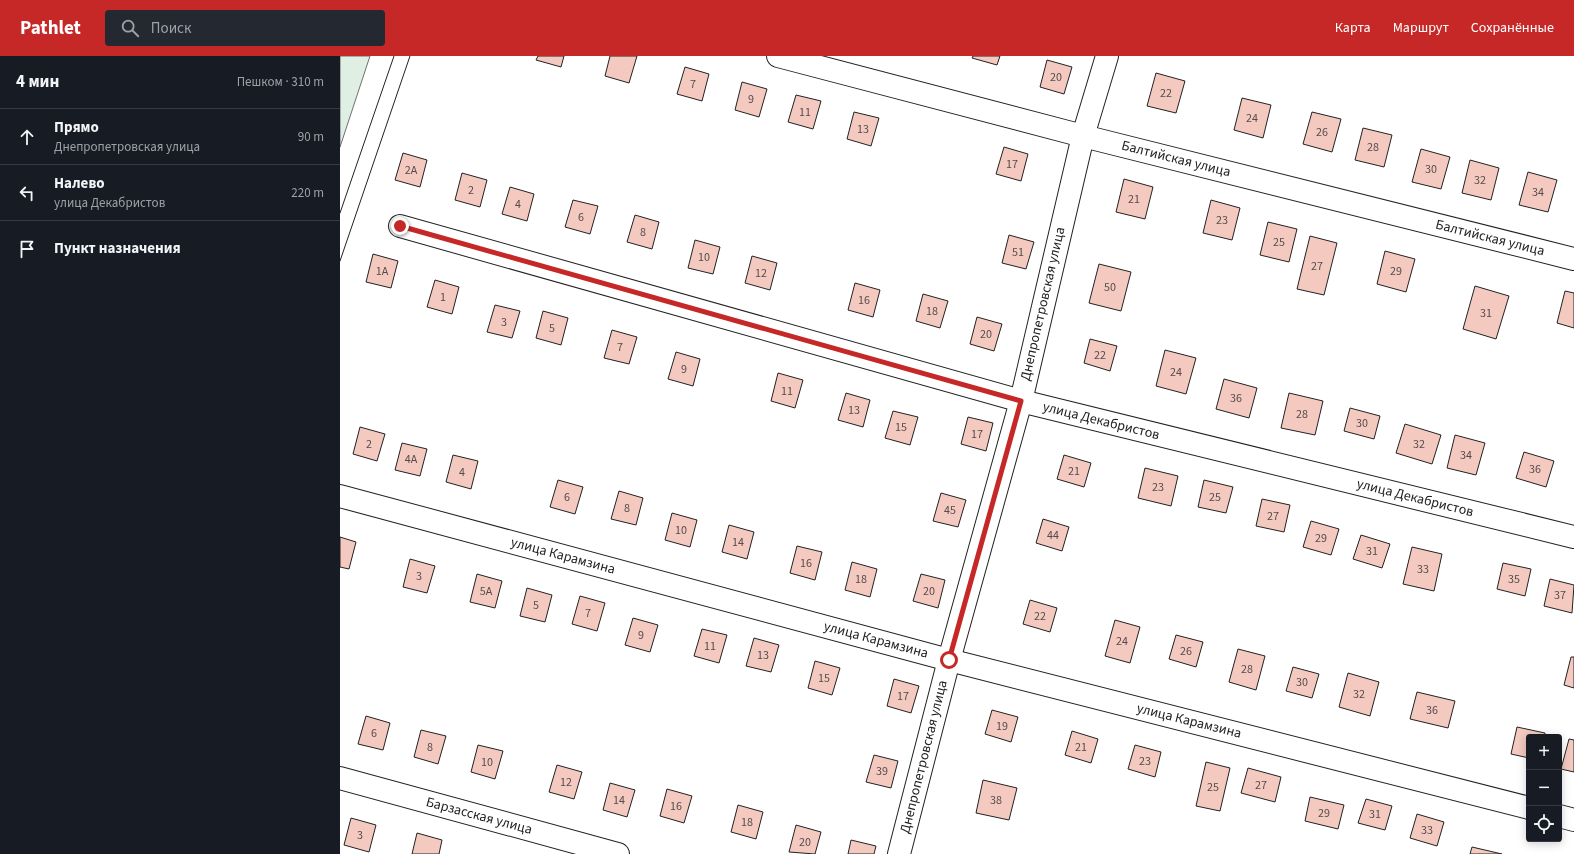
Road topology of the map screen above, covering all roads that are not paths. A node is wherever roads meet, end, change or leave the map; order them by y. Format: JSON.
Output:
{"nodes":[{"id":1,"x":778,"y":56,"type":"edge"},
{"id":2,"x":1107,"y":56,"type":"edge"},
{"id":3,"x":1083,"y":136,"type":"junction"},
{"id":4,"x":400,"y":226,"type":"dead end"},
{"id":5,"x":1574,"y":259,"type":"edge"},
{"id":6,"x":1021,"y":401,"type":"junction"},
{"id":7,"x":340,"y":496,"type":"edge"},
{"id":8,"x":1574,"y":537,"type":"edge"},
{"id":9,"x":949,"y":660,"type":"junction"},
{"id":10,"x":340,"y":778,"type":"edge"},
{"id":11,"x":1526,"y":807,"type":"edge"},
{"id":12,"x":1562,"y":817,"type":"edge"},
{"id":13,"x":1574,"y":820,"type":"edge"},
{"id":14,"x":618,"y":854,"type":"edge"},
{"id":15,"x":899,"y":854,"type":"edge"}],
"edges":[{"from":1,"to":3,"type":"street","name":"Балтийская улица"},
{"from":2,"to":3,"type":"street","name":"Днепропетровская улица"},
{"from":3,"to":5,"type":"street","name":"Балтийская улица"},
{"from":3,"to":6,"type":"street","name":"Днепропетровская улица"},
{"from":4,"to":6,"type":"street","name":"улица Декабристов"},
{"from":6,"to":8,"type":"street","name":"улица Декабристов"},
{"from":6,"to":9,"type":"street","name":"Днепропетровская улица"},
{"from":7,"to":9,"type":"street","name":"улица Карамзина"},
{"from":9,"to":11,"type":"street","name":"улица Карамзина"},
{"from":9,"to":15,"type":"street","name":"Днепропетровская улица"},
{"from":10,"to":14,"type":"street","name":"Барзасская улица"},
{"from":12,"to":13,"type":"street"}]}
